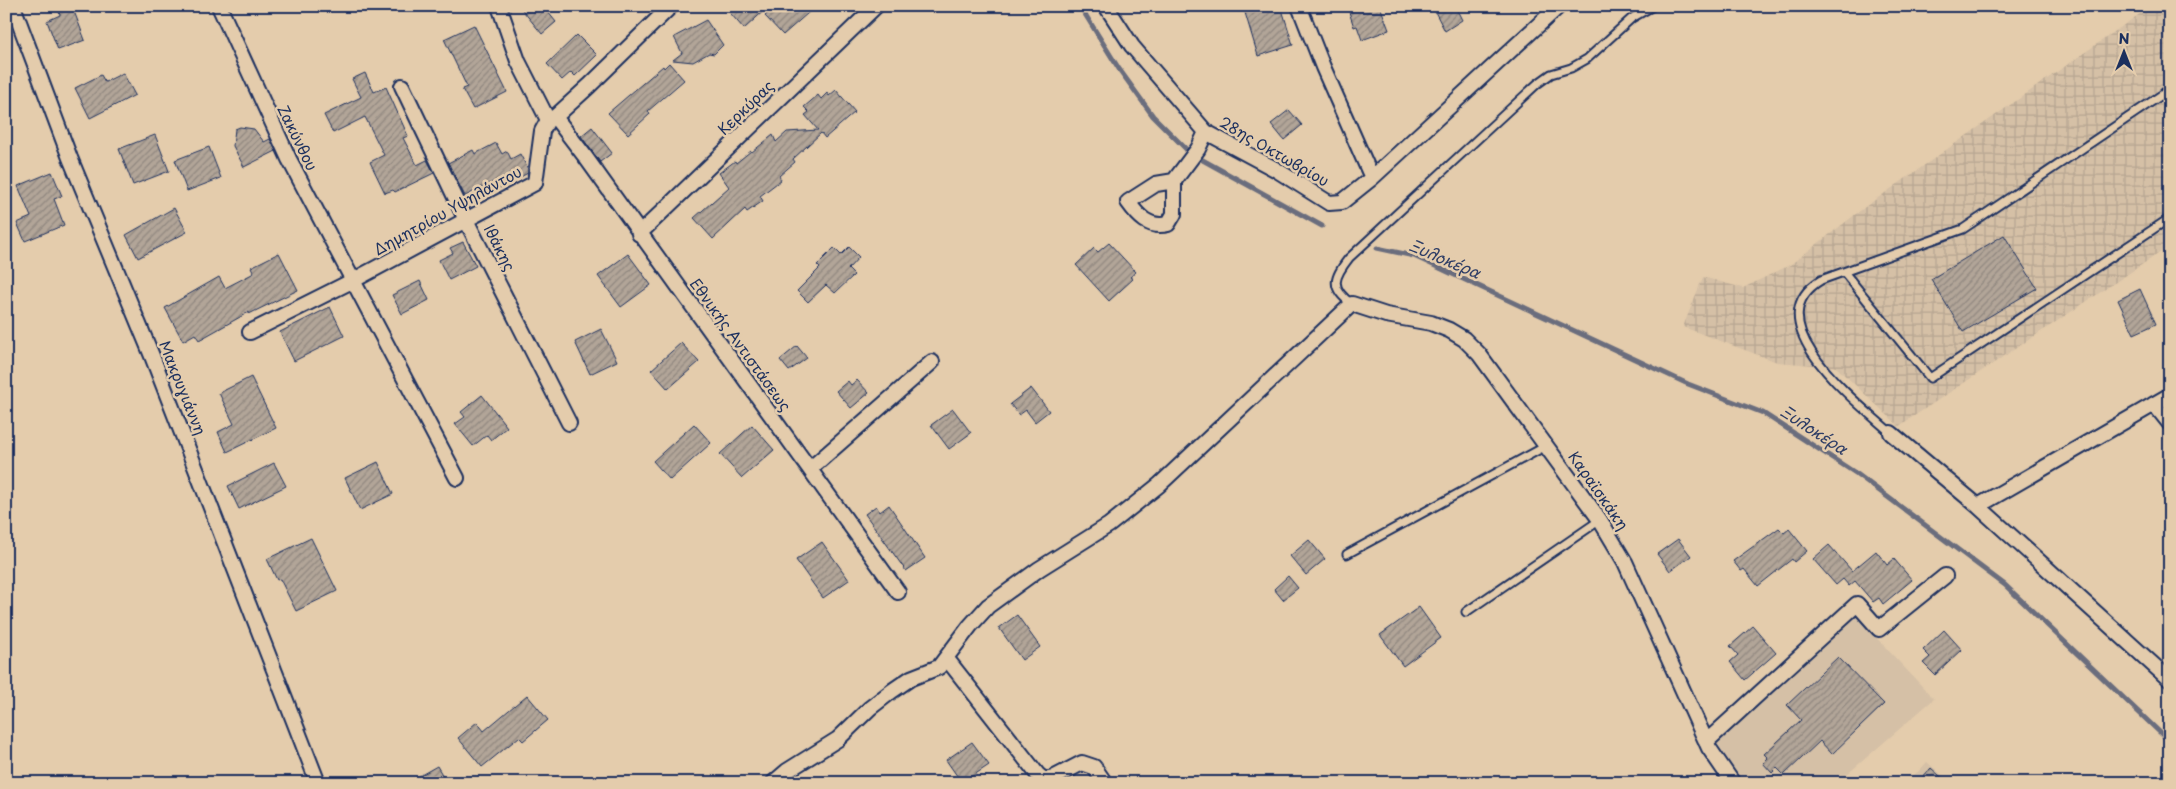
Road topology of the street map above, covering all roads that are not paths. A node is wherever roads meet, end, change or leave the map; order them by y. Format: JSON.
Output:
{"nodes":[{"id":1,"x":13,"y":6,"type":"edge"},
{"id":2,"x":219,"y":6,"type":"edge"},
{"id":3,"x":499,"y":6,"type":"edge"},
{"id":4,"x":671,"y":6,"type":"edge"},
{"id":5,"x":876,"y":6,"type":"edge"},
{"id":6,"x":1106,"y":6,"type":"edge"},
{"id":7,"x":1299,"y":6,"type":"edge"},
{"id":8,"x":1559,"y":6,"type":"edge"},
{"id":9,"x":1653,"y":6,"type":"edge"},
{"id":10,"x":402,"y":86,"type":"dead end"},
{"id":11,"x":2170,"y":87,"type":"edge"},
{"id":12,"x":2163,"y":94,"type":"junction"},
{"id":13,"x":2170,"y":105,"type":"edge"},
{"id":14,"x":551,"y":119,"type":"junction"},
{"id":15,"x":1206,"y":132,"type":"junction"},
{"id":16,"x":1372,"y":178,"type":"junction"},
{"id":17,"x":1174,"y":181,"type":"dead end"},
{"id":18,"x":2170,"y":218,"type":"edge"},
{"id":19,"x":466,"y":220,"type":"junction"},
{"id":20,"x":639,"y":234,"type":"junction"},
{"id":21,"x":1844,"y":272,"type":"junction"},
{"id":22,"x":352,"y":281,"type":"junction"},
{"id":23,"x":1352,"y":304,"type":"junction"},
{"id":24,"x":250,"y":332,"type":"dead end"},
{"id":25,"x":932,"y":362,"type":"dead end"},
{"id":26,"x":2170,"y":395,"type":"edge"},
{"id":27,"x":2154,"y":404,"type":"junction"},
{"id":28,"x":569,"y":423,"type":"dead end"},
{"id":29,"x":2170,"y":424,"type":"edge"},
{"id":30,"x":1891,"y":432,"type":"joint"},
{"id":31,"x":1546,"y":446,"type":"junction"},
{"id":32,"x":810,"y":469,"type":"junction"},
{"id":33,"x":457,"y":478,"type":"dead end"},
{"id":34,"x":1978,"y":506,"type":"junction"},
{"id":35,"x":1600,"y":520,"type":"junction"},
{"id":36,"x":1347,"y":554,"type":"dead end"},
{"id":37,"x":1945,"y":576,"type":"dead end"},
{"id":38,"x":898,"y":592,"type":"dead end"},
{"id":39,"x":1466,"y":612,"type":"dead end"},
{"id":40,"x":947,"y":659,"type":"junction"},
{"id":41,"x":2170,"y":680,"type":"edge"},
{"id":42,"x":1706,"y":742,"type":"junction"},
{"id":43,"x":1044,"y":781,"type":"edge"},
{"id":44,"x":318,"y":783,"type":"edge"},
{"id":45,"x":773,"y":783,"type":"edge"},
{"id":46,"x":1105,"y":783,"type":"edge"},
{"id":47,"x":1733,"y":783,"type":"edge"}],
"edges":[{"from":1,"to":44,"type":"street","name":"Μακρυγιάννη"},
{"from":2,"to":22,"type":"street","name":"Ζακύνθου"},
{"from":3,"to":14,"type":"street","name":"Εθνικής Αντιστάσεως"},
{"from":4,"to":14,"type":"street","name":"Δημητρίου Υψηλάντου"},
{"from":5,"to":20,"type":"street","name":"Κερκύρας"},
{"from":6,"to":15,"type":"street","name":"28ης Οκτωβρίου"},
{"from":7,"to":16,"type":"street"},
{"from":8,"to":16,"type":"street"},
{"from":9,"to":23,"type":"lane"},
{"from":10,"to":19,"type":"street","name":"Ιθάκης"},
{"from":11,"to":12,"type":"lane"},
{"from":12,"to":13,"type":"lane"},
{"from":12,"to":21,"type":"lane"},
{"from":14,"to":19,"type":"street","name":"Δημητρίου Υψηλάντου"},
{"from":14,"to":20,"type":"street","name":"Εθνικής Αντιστάσεως"},
{"from":15,"to":16,"type":"street","name":"28ης Οκτωβρίου"},
{"from":15,"to":17,"type":"street"},
{"from":18,"to":21,"type":"lane"},
{"from":19,"to":22,"type":"street","name":"Δημητρίου Υψηλάντου"},
{"from":19,"to":28,"type":"street","name":"Ιθάκης"},
{"from":20,"to":32,"type":"street","name":"Εθνικής Αντιστάσεως"},
{"from":21,"to":30,"type":"lane"},
{"from":22,"to":24,"type":"street","name":"Δημητρίου Υψηλάντου"},
{"from":22,"to":33,"type":"street","name":"Ζακύνθου"},
{"from":23,"to":31,"type":"street","name":"Καραϊσκάκη"},
{"from":23,"to":40,"type":"street"},
{"from":25,"to":32,"type":"street"},
{"from":26,"to":27,"type":"street"},
{"from":27,"to":29,"type":"street"},
{"from":27,"to":34,"type":"street"},
{"from":30,"to":34,"type":"street"},
{"from":31,"to":35,"type":"street","name":"Καραϊσκάκη"},
{"from":31,"to":36,"type":"lane"},
{"from":32,"to":38,"type":"street","name":"Εθνικής Αντιστάσεως"},
{"from":34,"to":41,"type":"street"},
{"from":35,"to":39,"type":"lane"},
{"from":35,"to":42,"type":"street","name":"Καραϊσκάκη"},
{"from":37,"to":42,"type":"street"},
{"from":40,"to":43,"type":"street"},
{"from":40,"to":45,"type":"street"},
{"from":42,"to":47,"type":"street","name":"Καραϊσκάκη"},
{"from":43,"to":46,"type":"street"}]}
